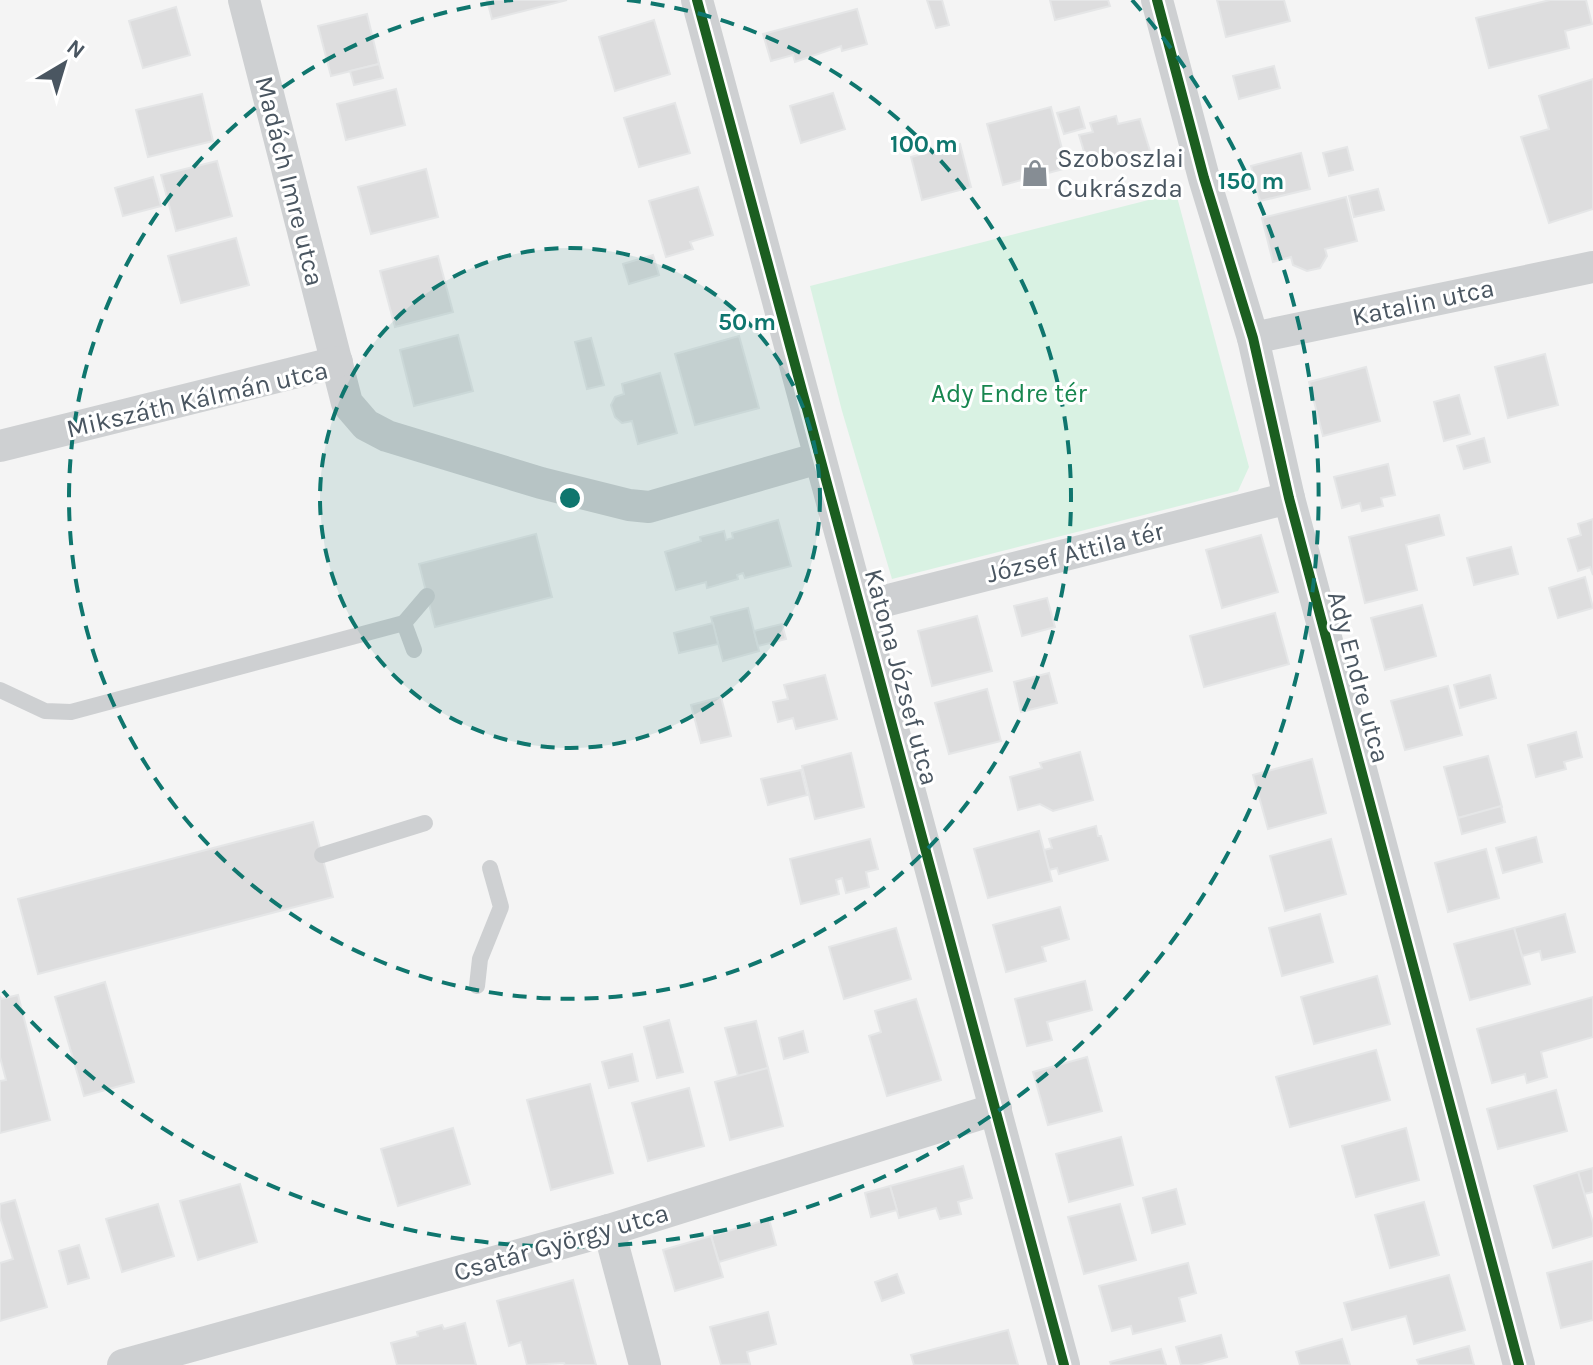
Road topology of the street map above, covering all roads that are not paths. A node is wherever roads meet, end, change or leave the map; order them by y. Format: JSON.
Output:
{"nodes":[{"id":1,"x":244,"y":0,"type":"edge"},
{"id":2,"x":697,"y":0,"type":"edge"},
{"id":3,"x":1157,"y":0,"type":"edge"},
{"id":4,"x":1593,"y":267,"type":"edge"},
{"id":5,"x":1253,"y":338,"type":"junction"},
{"id":6,"x":337,"y":362,"type":"junction"},
{"id":7,"x":0,"y":446,"type":"edge"},
{"id":8,"x":819,"y":458,"type":"junction"},
{"id":9,"x":1289,"y":498,"type":"junction"},
{"id":10,"x":427,"y":596,"type":"dead end"},
{"id":11,"x":861,"y":607,"type":"junction"},
{"id":12,"x":404,"y":623,"type":"junction"},
{"id":13,"x":414,"y":650,"type":"dead end"},
{"id":14,"x":0,"y":690,"type":"edge"},
{"id":15,"x":425,"y":823,"type":"dead end"},
{"id":16,"x":322,"y":855,"type":"dead end"},
{"id":17,"x":490,"y":868,"type":"dead end"},
{"id":18,"x":477,"y":986,"type":"dead end"},
{"id":19,"x":996,"y":1109,"type":"junction"},
{"id":20,"x":609,"y":1230,"type":"junction"},
{"id":21,"x":123,"y":1365,"type":"edge"},
{"id":22,"x":645,"y":1365,"type":"edge"},
{"id":23,"x":1064,"y":1365,"type":"edge"},
{"id":24,"x":1519,"y":1365,"type":"edge"}],
"edges":[{"from":1,"to":6,"type":"street","name":"Madách Imre utca"},
{"from":2,"to":8,"type":"street","name":"Katona József utca"},
{"from":3,"to":5,"type":"street","name":"Ady Endre utca"},
{"from":4,"to":5,"type":"street","name":"Katalin utca"},
{"from":5,"to":9,"type":"street","name":"Ady Endre utca"},
{"from":6,"to":7,"type":"street","name":"Mikszáth Kálmán utca"},
{"from":6,"to":8,"type":"street","name":"Mikszáth Kálmán utca"},
{"from":8,"to":11,"type":"street","name":"Katona József utca"},
{"from":9,"to":11,"type":"street","name":"József Attila tér"},
{"from":9,"to":24,"type":"street","name":"Ady Endre utca"},
{"from":10,"to":12,"type":"lane"},
{"from":11,"to":19,"type":"street","name":"Katona József utca"},
{"from":12,"to":13,"type":"lane"},
{"from":12,"to":14,"type":"lane"},
{"from":15,"to":16,"type":"lane"},
{"from":17,"to":18,"type":"lane"},
{"from":19,"to":20,"type":"street","name":"Csatár György utca"},
{"from":19,"to":23,"type":"street","name":"Katona József utca"},
{"from":20,"to":21,"type":"street","name":"Csatár György utca"},
{"from":20,"to":22,"type":"street"}]}
